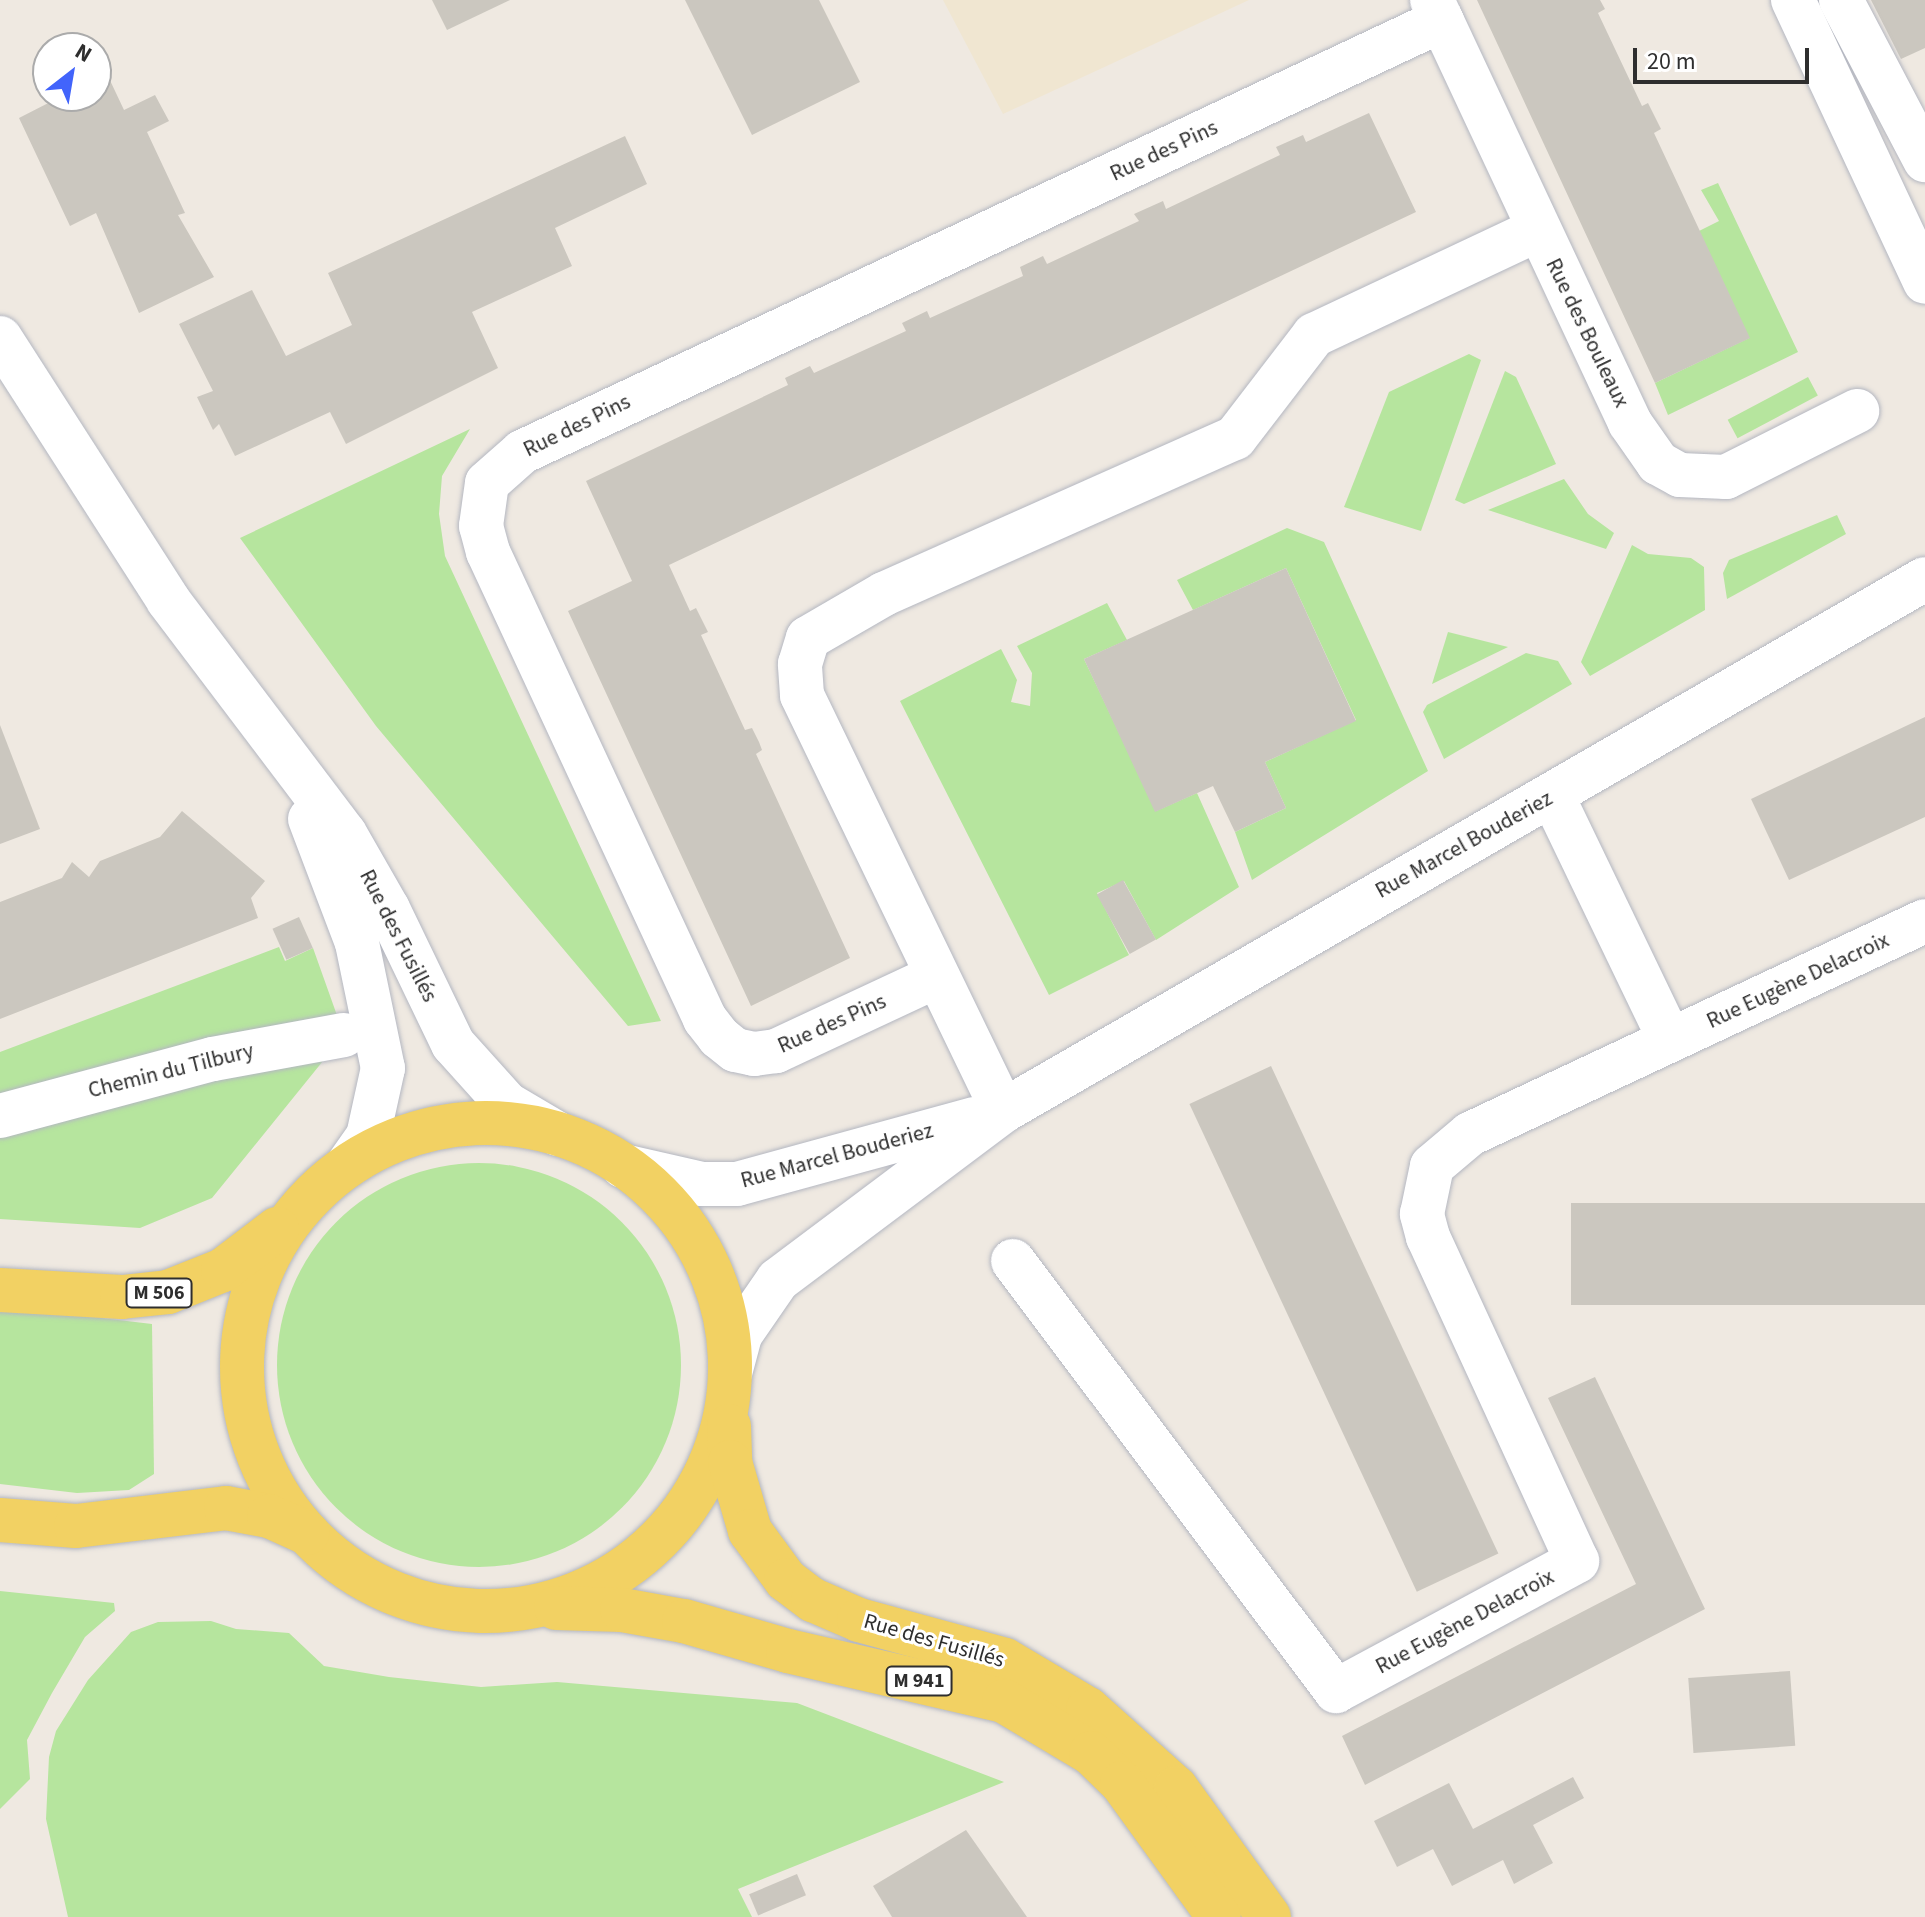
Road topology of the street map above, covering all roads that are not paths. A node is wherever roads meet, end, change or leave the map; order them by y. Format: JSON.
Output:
{"nodes":[{"id":1,"x":1793,"y":0,"type":"edge"},
{"id":2,"x":1841,"y":0,"type":"edge"},
{"id":3,"x":1437,"y":10,"type":"edge"},
{"id":4,"x":1925,"y":160,"type":"edge"},
{"id":5,"x":1906,"y":191,"type":"edge"},
{"id":6,"x":1537,"y":230,"type":"junction"},
{"id":7,"x":1925,"y":282,"type":"edge"},
{"id":8,"x":0,"y":338,"type":"edge"},
{"id":9,"x":1857,"y":411,"type":"dead end"},
{"id":10,"x":1925,"y":579,"type":"edge"},
{"id":11,"x":257,"y":718,"type":"junction"},
{"id":12,"x":1552,"y":795,"type":"junction"},
{"id":13,"x":1925,"y":921,"type":"edge"},
{"id":14,"x":937,"y":976,"type":"junction"},
{"id":15,"x":344,"y":1035,"type":"dead end"},
{"id":16,"x":1670,"y":1040,"type":"junction"},
{"id":17,"x":1003,"y":1111,"type":"junction"},
{"id":18,"x":0,"y":1116,"type":"edge"},
{"id":19,"x":558,"y":1134,"type":"junction"},
{"id":20,"x":348,"y":1165,"type":"junction"},
{"id":21,"x":623,"y":1166,"type":"junction"},
{"id":22,"x":295,"y":1215,"type":"junction"},
{"id":23,"x":1013,"y":1261,"type":"dead end"},
{"id":24,"x":0,"y":1290,"type":"edge"},
{"id":25,"x":729,"y":1388,"type":"junction"},
{"id":26,"x":0,"y":1520,"type":"edge"},
{"id":27,"x":307,"y":1533,"type":"junction"},
{"id":28,"x":529,"y":1608,"type":"junction"},
{"id":29,"x":1219,"y":1917,"type":"edge"},
{"id":30,"x":1269,"y":1917,"type":"edge"}],
"edges":[{"from":1,"to":5,"type":"street"},
{"from":2,"to":4,"type":"street"},
{"from":3,"to":6,"type":"street","name":"Rue des Bouleaux"},
{"from":3,"to":14,"type":"street","name":"Rue des Pins"},
{"from":5,"to":7,"type":"street"},
{"from":6,"to":9,"type":"street","name":"Rue des Bouleaux"},
{"from":6,"to":14,"type":"street"},
{"from":8,"to":11,"type":"street","name":"Rue des Fusillés"},
{"from":10,"to":12,"type":"street","name":"Rue Marcel Bouderiez"},
{"from":11,"to":19,"type":"street","name":"Rue des Fusillés"},
{"from":11,"to":20,"type":"street","name":"Rue des Fusillés"},
{"from":12,"to":16,"type":"street"},
{"from":12,"to":17,"type":"street","name":"Rue Marcel Bouderiez"},
{"from":13,"to":16,"type":"street","name":"Rue Eugène Delacroix"},
{"from":14,"to":17,"type":"street"},
{"from":15,"to":18,"type":"street","name":"Chemin du Tilbury"},
{"from":16,"to":23,"type":"street","name":"Rue Eugène Delacroix"},
{"from":17,"to":21,"type":"street","name":"Rue Marcel Bouderiez"},
{"from":17,"to":25,"type":"street","name":"Rue Marcel Bouderiez"},
{"from":19,"to":20,"type":"main road","name":"Rue des Fusillés"},
{"from":19,"to":21,"type":"main road","name":"Rue des Fusillés"},
{"from":20,"to":22,"type":"main road","name":"Rue des Fusillés"},
{"from":21,"to":25,"type":"main road","name":"Rue des Fusillés"},
{"from":22,"to":24,"type":"main road","number":"M 506"},
{"from":22,"to":27,"type":"main road"},
{"from":25,"to":28,"type":"main road"},
{"from":25,"to":30,"type":"main road","name":"Rue des Fusillés","number":"M 941"},
{"from":26,"to":27,"type":"main road"},
{"from":27,"to":28,"type":"main road"},
{"from":28,"to":29,"type":"main road","name":"Rue des Fusillés","number":"M 941"}]}
